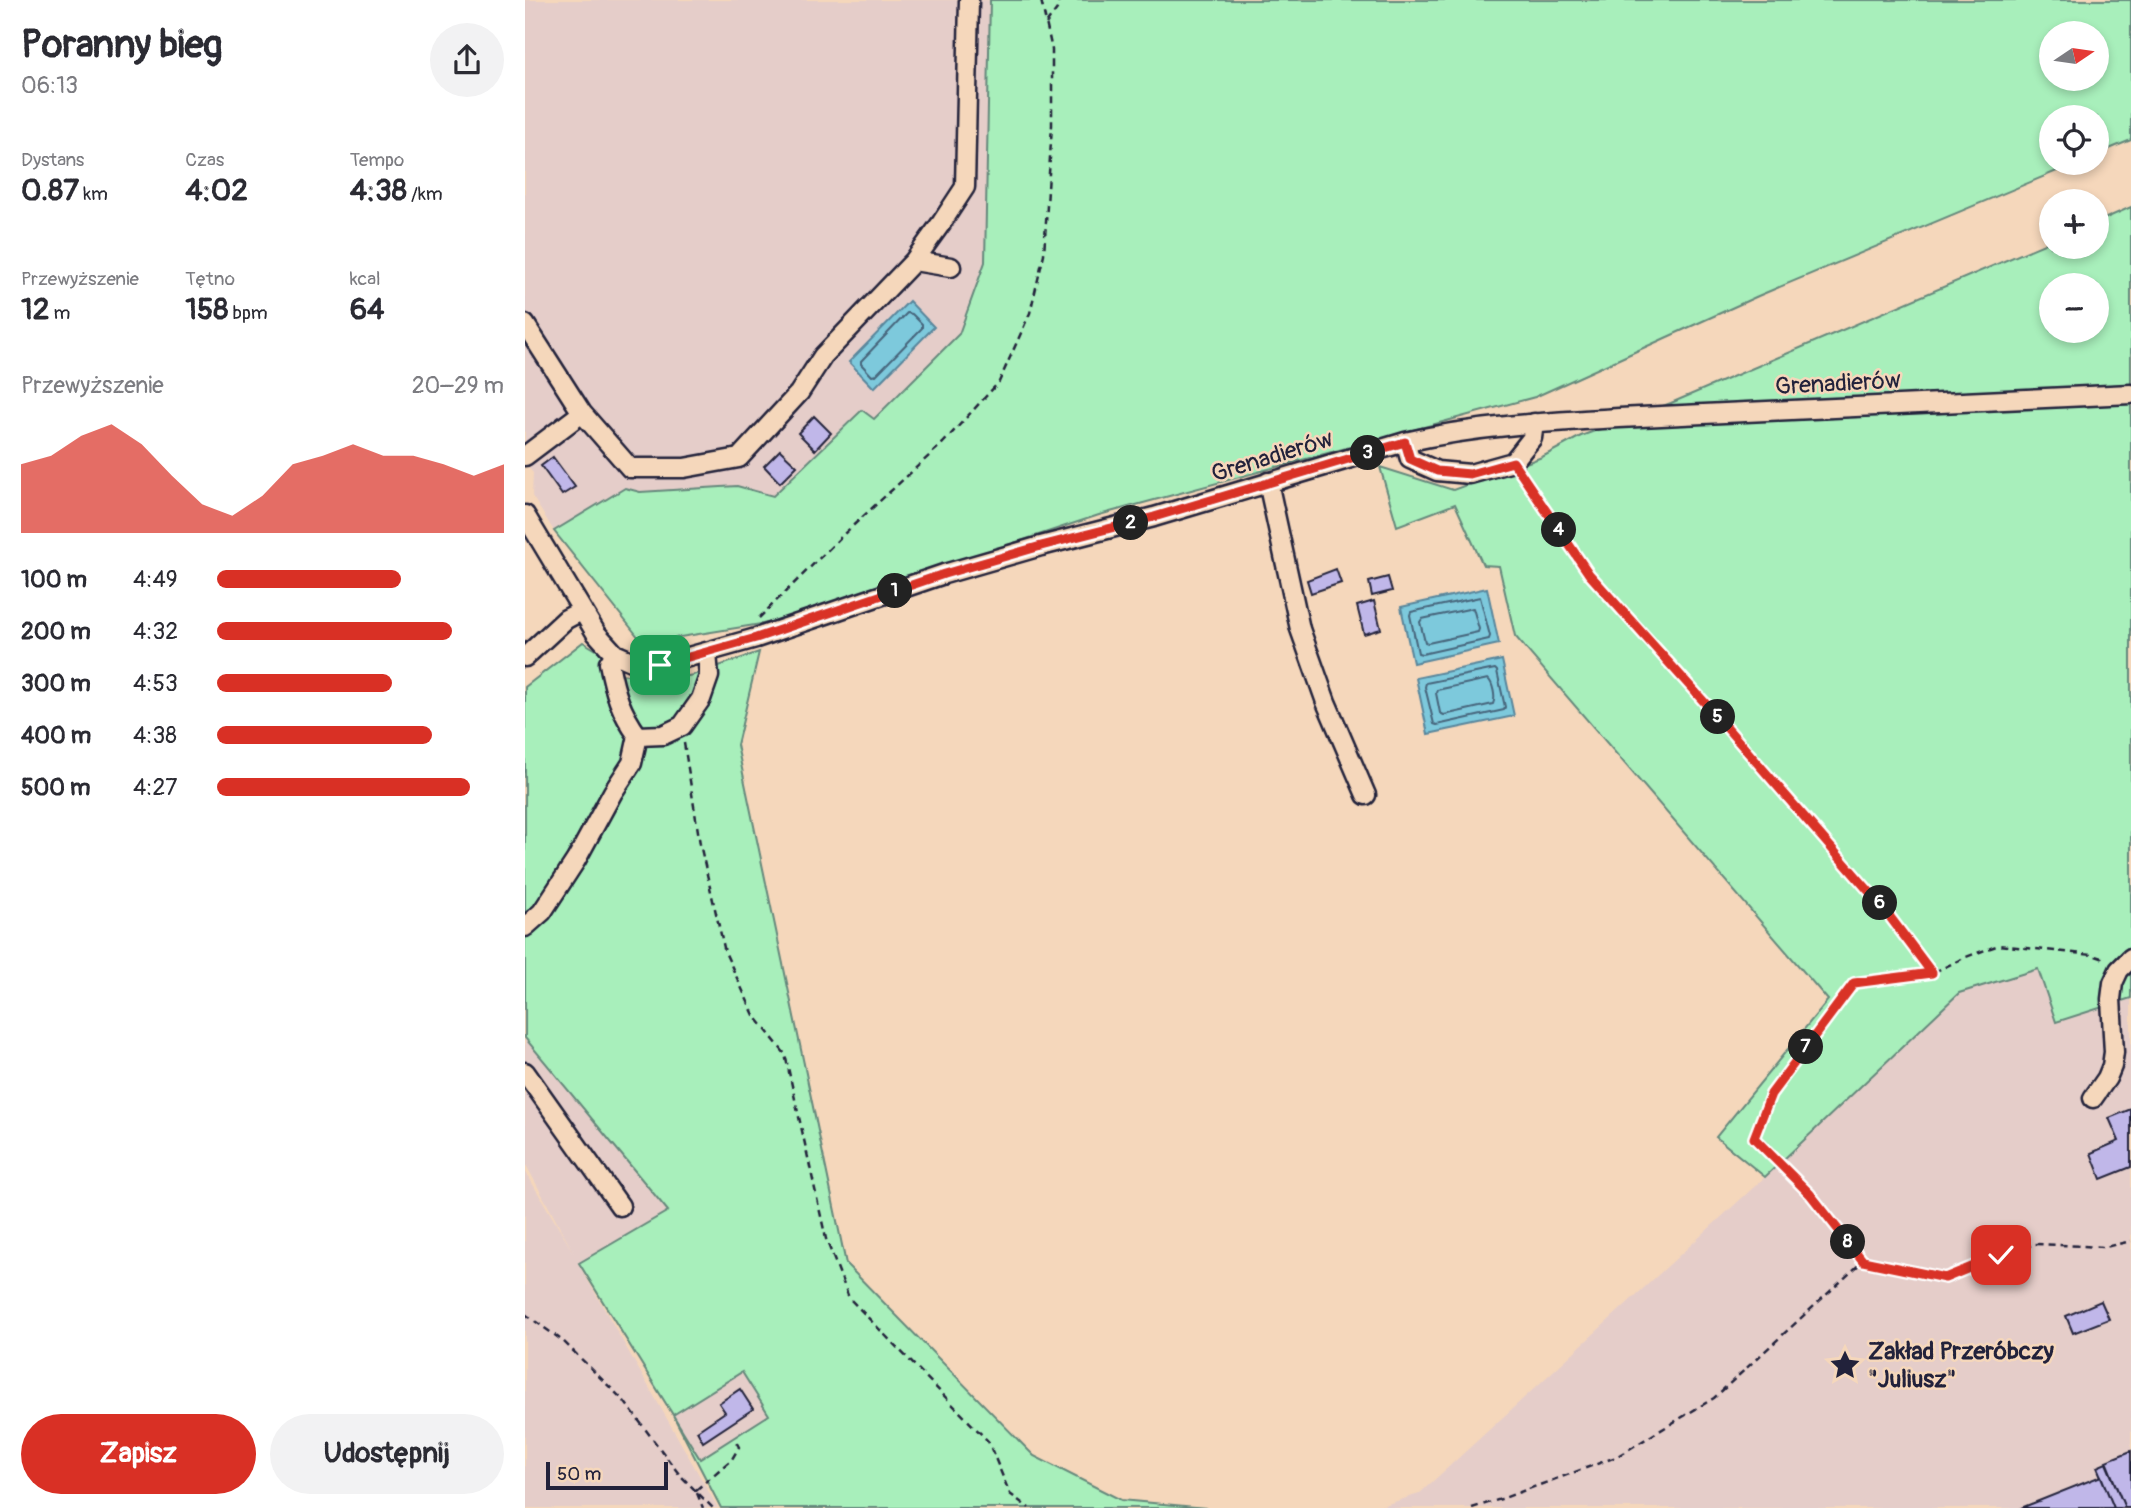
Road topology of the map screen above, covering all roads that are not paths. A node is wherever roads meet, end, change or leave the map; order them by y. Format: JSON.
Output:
{"nodes":[{"id":1,"x":968,"y":0,"type":"edge"},
{"id":2,"x":913,"y":261,"type":"junction"},
{"id":3,"x":951,"y":267,"type":"dead end"},
{"id":4,"x":525,"y":324,"type":"edge"},
{"id":5,"x":2131,"y":394,"type":"edge"},
{"id":6,"x":582,"y":413,"type":"junction"},
{"id":7,"x":1534,"y":423,"type":"junction"},
{"id":8,"x":1405,"y":442,"type":"junction"},
{"id":9,"x":525,"y":456,"type":"edge"},
{"id":10,"x":1268,"y":482,"type":"junction"},
{"id":11,"x":525,"y":515,"type":"edge"},
{"id":12,"x":581,"y":611,"type":"junction"},
{"id":13,"x":707,"y":653,"type":"junction"},
{"id":14,"x":615,"y":654,"type":"junction"},
{"id":15,"x":525,"y":657,"type":"edge"},
{"id":16,"x":638,"y":736,"type":"junction"},
{"id":17,"x":1366,"y":795,"type":"dead end"},
{"id":18,"x":525,"y":927,"type":"edge"},
{"id":19,"x":2125,"y":964,"type":"edge"},
{"id":20,"x":525,"y":1072,"type":"edge"},
{"id":21,"x":2093,"y":1098,"type":"dead end"},
{"id":22,"x":619,"y":1206,"type":"dead end"}],
"edges":[{"from":1,"to":2,"type":"street"},
{"from":2,"to":3,"type":"street"},
{"from":2,"to":6,"type":"street"},
{"from":4,"to":6,"type":"street"},
{"from":5,"to":7,"type":"street","name":"Grenadierów"},
{"from":6,"to":9,"type":"street"},
{"from":7,"to":8,"type":"street","name":"Grenadierów"},
{"from":7,"to":8,"type":"street"},
{"from":8,"to":10,"type":"street","name":"Grenadierów"},
{"from":10,"to":13,"type":"street","name":"Grenadierów"},
{"from":10,"to":17,"type":"street"},
{"from":11,"to":12,"type":"street"},
{"from":12,"to":14,"type":"street"},
{"from":12,"to":15,"type":"street"},
{"from":13,"to":14,"type":"street","name":"Grenadierów"},
{"from":13,"to":16,"type":"street"},
{"from":14,"to":16,"type":"street"},
{"from":16,"to":18,"type":"street"},
{"from":19,"to":21,"type":"street"},
{"from":20,"to":22,"type":"street"}]}
